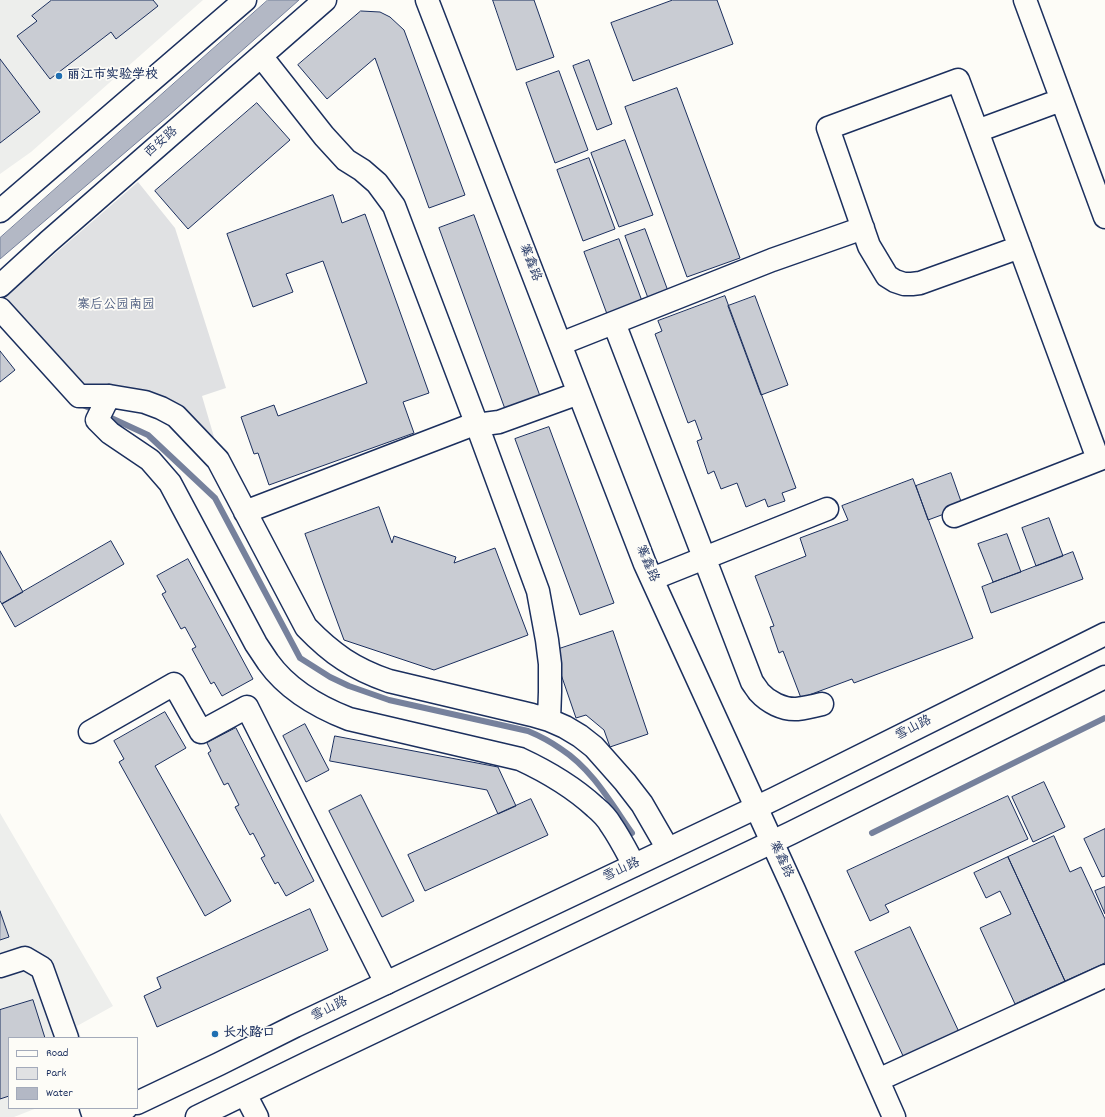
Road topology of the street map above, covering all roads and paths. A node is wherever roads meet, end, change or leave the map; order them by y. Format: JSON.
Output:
{"nodes":[{"id":1,"x":245,"y":0,"type":"edge"},
{"id":2,"x":324,"y":0,"type":"edge"},
{"id":3,"x":427,"y":0,"type":"edge"},
{"id":4,"x":1025,"y":0,"type":"edge"},
{"id":5,"x":261,"y":56,"type":"junction"},
{"id":6,"x":1061,"y":100,"type":"junction"},
{"id":7,"x":977,"y":131,"type":"junction"},
{"id":8,"x":0,"y":211,"type":"edge"},
{"id":9,"x":1105,"y":217,"type":"edge"},
{"id":10,"x":863,"y":228,"type":"junction"},
{"id":11,"x":1020,"y":247,"type":"junction"},
{"id":12,"x":0,"y":286,"type":"edge"},
{"id":13,"x":0,"y":309,"type":"edge"},
{"id":14,"x":614,"y":323,"type":"junction"},
{"id":15,"x":560,"y":344,"type":"junction"},
{"id":16,"x":579,"y":393,"type":"junction"},
{"id":17,"x":109,"y":396,"type":"junction"},
{"id":18,"x":477,"y":425,"type":"junction"},
{"id":19,"x":1102,"y":458,"type":"edge"},
{"id":20,"x":827,"y":509,"type":"dead end"},
{"id":21,"x":245,"y":512,"type":"junction"},
{"id":22,"x":954,"y":516,"type":"dead end"},
{"id":23,"x":705,"y":558,"type":"junction"},
{"id":24,"x":652,"y":579,"type":"junction"},
{"id":25,"x":1105,"y":634,"type":"edge"},
{"id":26,"x":1105,"y":677,"type":"edge"},
{"id":27,"x":822,"y":704,"type":"dead end"},
{"id":28,"x":549,"y":720,"type":"junction"},
{"id":29,"x":90,"y":732,"type":"dead end"},
{"id":30,"x":756,"y":807,"type":"junction"},
{"id":31,"x":772,"y":842,"type":"junction"},
{"id":32,"x":668,"y":849,"type":"junction"},
{"id":33,"x":634,"y":865,"type":"junction"},
{"id":34,"x":0,"y":966,"type":"edge"},
{"id":35,"x":1105,"y":976,"type":"edge"},
{"id":36,"x":386,"y":983,"type":"junction"},
{"id":37,"x":67,"y":1037,"type":"edge"},
{"id":38,"x":878,"y":1080,"type":"junction"},
{"id":39,"x":245,"y":1094,"type":"junction"},
{"id":40,"x":138,"y":1103,"type":"edge"},
{"id":41,"x":124,"y":1109,"type":"edge"},
{"id":42,"x":105,"y":1117,"type":"edge"},
{"id":43,"x":197,"y":1117,"type":"edge"},
{"id":44,"x":257,"y":1117,"type":"edge"},
{"id":45,"x":894,"y":1117,"type":"edge"}],
"edges":[{"from":1,"to":8,"type":"street"},
{"from":2,"to":5,"type":"street","name":"西安路"},
{"from":3,"to":15,"type":"street","name":"寨鑫路"},
{"from":4,"to":6,"type":"street"},
{"from":5,"to":12,"type":"street","name":"西安路"},
{"from":5,"to":18,"type":"street"},
{"from":6,"to":7,"type":"street"},
{"from":6,"to":9,"type":"street"},
{"from":7,"to":10,"type":"street"},
{"from":7,"to":11,"type":"street"},
{"from":10,"to":11,"type":"street"},
{"from":10,"to":14,"type":"street"},
{"from":11,"to":19,"type":"street"},
{"from":13,"to":17,"type":"street"},
{"from":14,"to":15,"type":"street"},
{"from":14,"to":23,"type":"street"},
{"from":15,"to":16,"type":"street","name":"寨鑫路"},
{"from":16,"to":18,"type":"street"},
{"from":16,"to":24,"type":"street","name":"寨鑫路"},
{"from":17,"to":21,"type":"street"},
{"from":17,"to":33,"type":"street"},
{"from":18,"to":21,"type":"street"},
{"from":18,"to":28,"type":"street"},
{"from":19,"to":22,"type":"street"},
{"from":20,"to":23,"type":"street"},
{"from":21,"to":28,"type":"street"},
{"from":23,"to":24,"type":"street"},
{"from":23,"to":27,"type":"street"},
{"from":24,"to":30,"type":"street","name":"寨鑫路"},
{"from":25,"to":30,"type":"street","name":"雪山路"},
{"from":26,"to":31,"type":"street"},
{"from":28,"to":32,"type":"street"},
{"from":29,"to":36,"type":"street"},
{"from":30,"to":31,"type":"street","name":"寨鑫路"},
{"from":30,"to":32,"type":"street","name":"雪山路"},
{"from":31,"to":38,"type":"street","name":"寨鑫路"},
{"from":31,"to":39,"type":"street"},
{"from":32,"to":33,"type":"street","name":"雪山路"},
{"from":33,"to":36,"type":"street","name":"雪山路"},
{"from":34,"to":37,"type":"street"},
{"from":35,"to":38,"type":"street"},
{"from":36,"to":40,"type":"street","name":"雪山路"},
{"from":38,"to":45,"type":"street","name":"寨鑫路"},
{"from":39,"to":43,"type":"street"},
{"from":39,"to":44,"type":"street"},
{"from":41,"to":42,"type":"street"}]}
